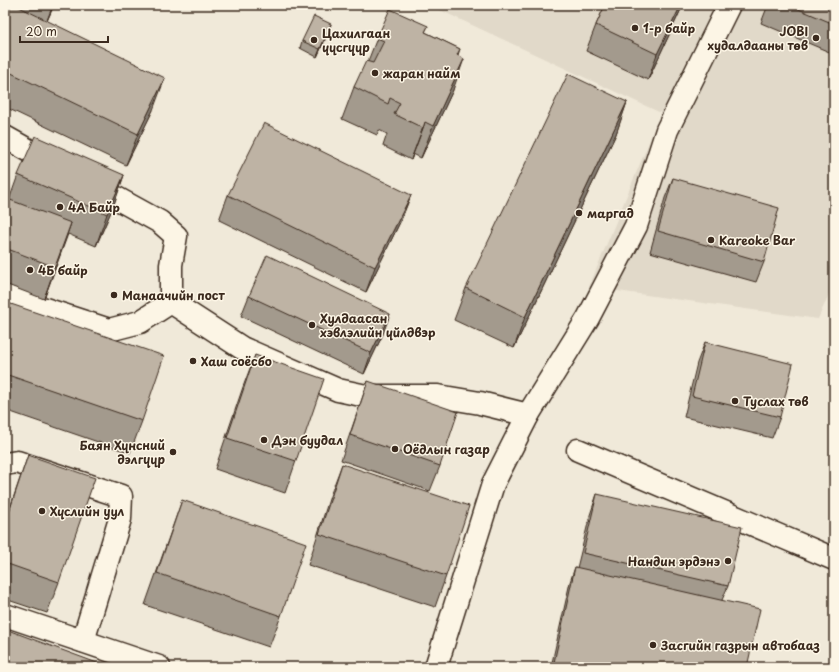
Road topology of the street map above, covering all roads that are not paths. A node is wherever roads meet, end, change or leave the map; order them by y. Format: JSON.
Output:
{"nodes":[{"id":1,"x":729,"y":5,"type":"edge"},
{"id":2,"x":5,"y":137,"type":"edge"},
{"id":3,"x":5,"y":296,"type":"edge"},
{"id":4,"x":170,"y":302,"type":"junction"},
{"id":5,"x":528,"y":415,"type":"junction"},
{"id":6,"x":578,"y":450,"type":"dead end"},
{"id":7,"x":5,"y":464,"type":"edge"},
{"id":8,"x":834,"y":559,"type":"edge"},
{"id":9,"x":5,"y":615,"type":"edge"},
{"id":10,"x":83,"y":641,"type":"junction"},
{"id":11,"x":159,"y":667,"type":"edge"},
{"id":12,"x":436,"y":667,"type":"edge"}],
"edges":[{"from":1,"to":5,"type":"street"},
{"from":2,"to":4,"type":"street"},
{"from":3,"to":4,"type":"street"},
{"from":4,"to":5,"type":"street"},
{"from":5,"to":12,"type":"street"},
{"from":6,"to":8,"type":"street"},
{"from":7,"to":10,"type":"street"},
{"from":9,"to":10,"type":"street"},
{"from":10,"to":11,"type":"street"}]}
